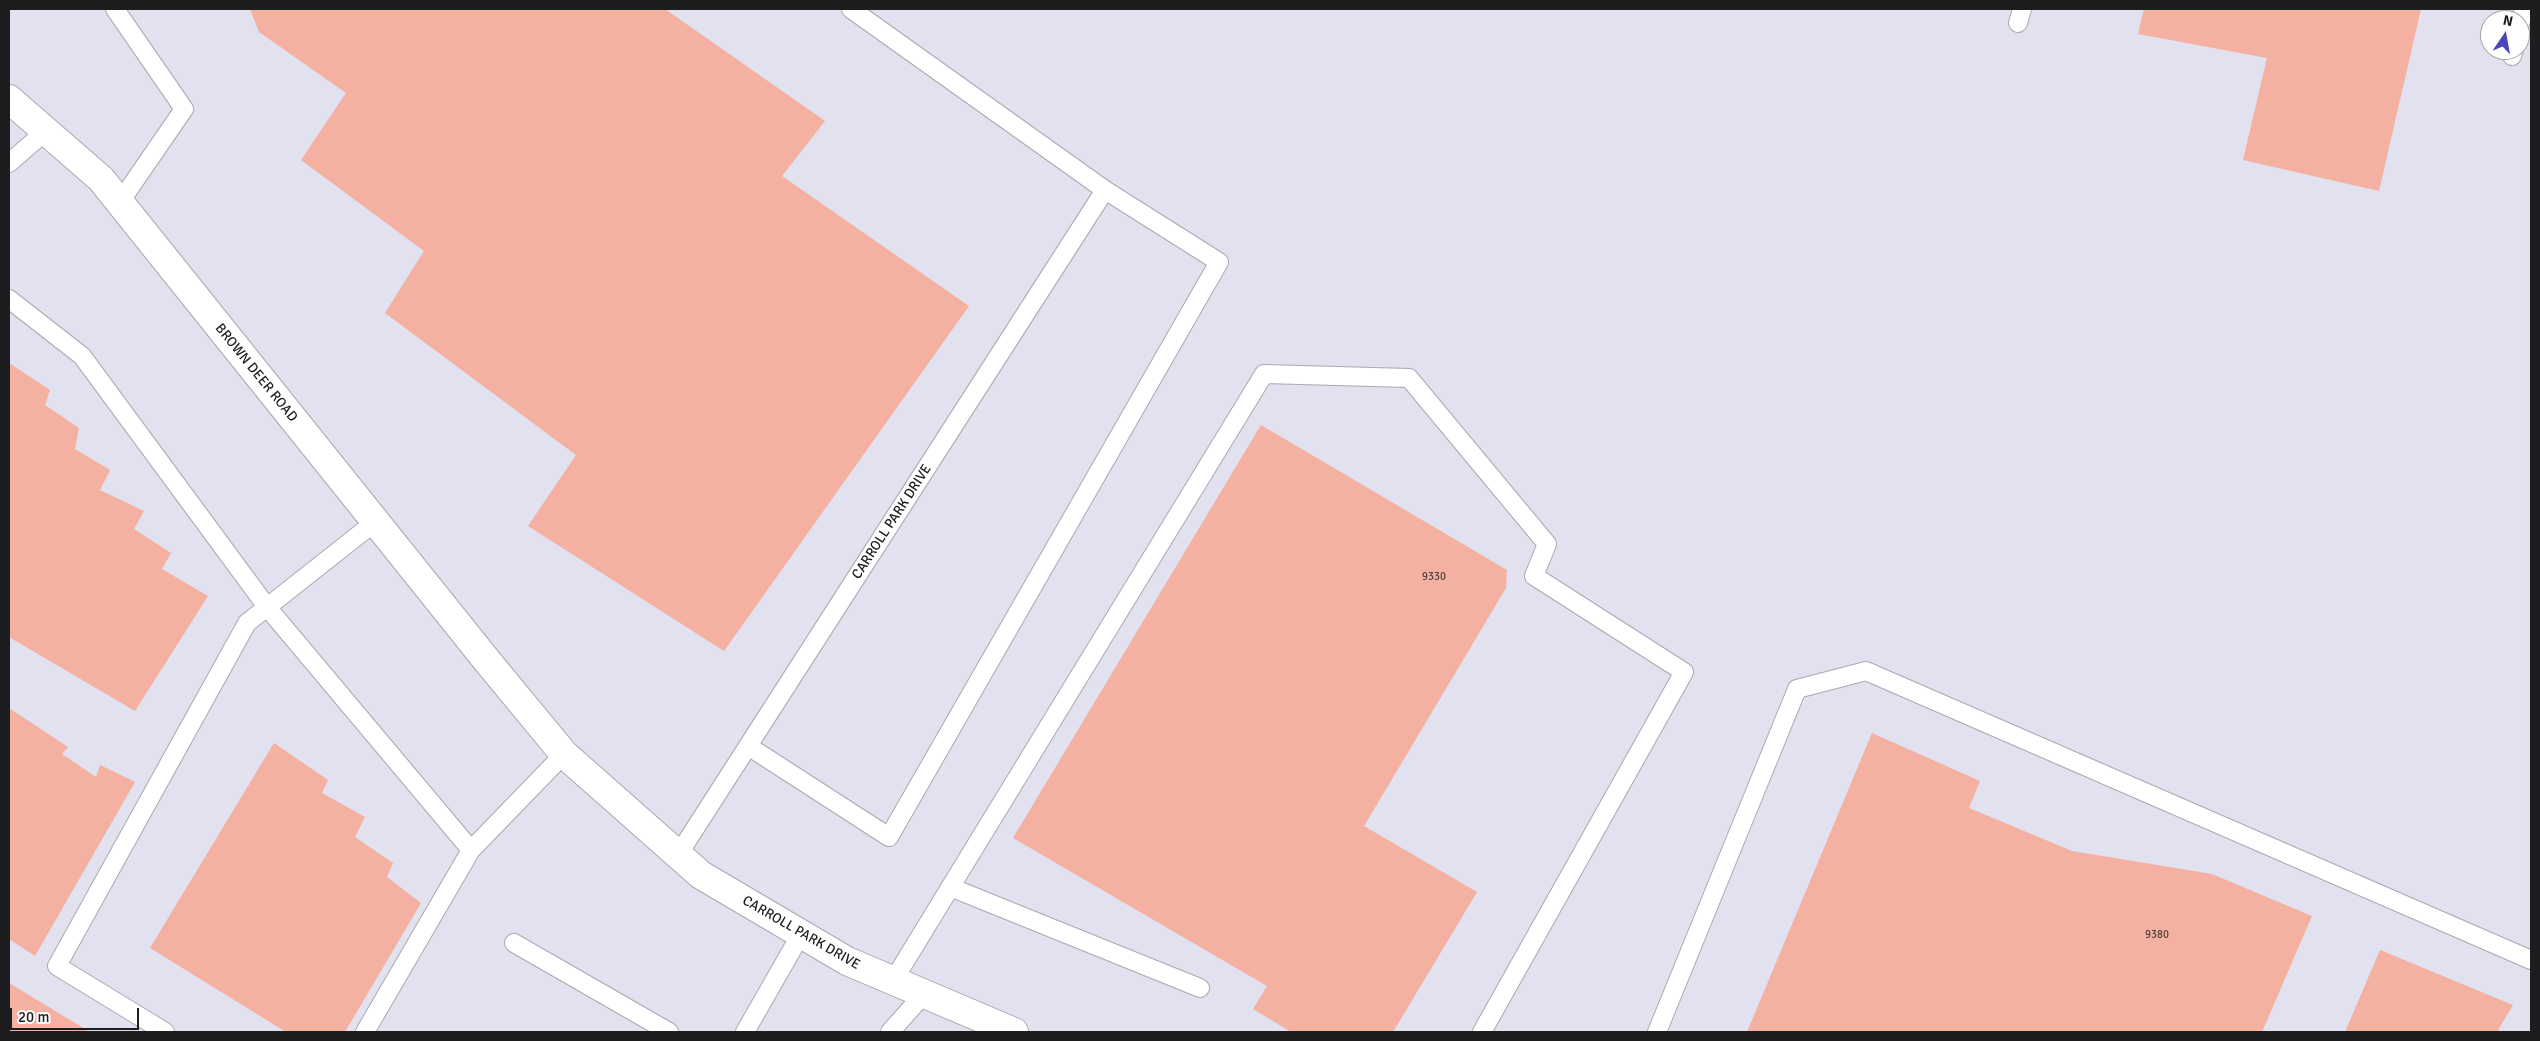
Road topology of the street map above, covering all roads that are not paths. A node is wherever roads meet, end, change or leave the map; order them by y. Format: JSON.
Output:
{"nodes":[{"id":1,"x":115,"y":9,"type":"edge"},
{"id":2,"x":851,"y":9,"type":"edge"},
{"id":3,"x":9,"y":99,"type":"edge"},
{"id":4,"x":46,"y":131,"type":"junction"},
{"id":5,"x":9,"y":163,"type":"edge"},
{"id":6,"x":1105,"y":190,"type":"junction"},
{"id":7,"x":120,"y":202,"type":"junction"},
{"id":8,"x":9,"y":299,"type":"edge"},
{"id":9,"x":375,"y":522,"type":"junction"},
{"id":10,"x":267,"y":607,"type":"junction"},
{"id":11,"x":488,"y":662,"type":"joint"},
{"id":12,"x":748,"y":746,"type":"junction"},
{"id":13,"x":564,"y":754,"type":"junction"},
{"id":14,"x":471,"y":850,"type":"junction"},
{"id":15,"x":678,"y":855,"type":"junction"},
{"id":16,"x":950,"y":887,"type":"junction"},
{"id":17,"x":801,"y":934,"type":"junction"},
{"id":18,"x":514,"y":943,"type":"dead end"},
{"id":19,"x":2531,"y":960,"type":"edge"},
{"id":20,"x":892,"y":981,"type":"junction"},
{"id":21,"x":1200,"y":988,"type":"dead end"},
{"id":22,"x":924,"y":994,"type":"junction"},
{"id":23,"x":165,"y":1032,"type":"edge"},
{"id":24,"x":365,"y":1032,"type":"edge"},
{"id":25,"x":669,"y":1032,"type":"edge"},
{"id":26,"x":745,"y":1032,"type":"edge"},
{"id":27,"x":890,"y":1032,"type":"edge"},
{"id":28,"x":1014,"y":1032,"type":"edge"},
{"id":29,"x":1482,"y":1032,"type":"edge"},
{"id":30,"x":1658,"y":1032,"type":"edge"}],
"edges":[{"from":1,"to":7,"type":"lane"},
{"from":2,"to":6,"type":"lane"},
{"from":3,"to":4,"type":"street","name":"BROWN DEER ROAD"},
{"from":4,"to":5,"type":"lane"},
{"from":4,"to":7,"type":"street","name":"BROWN DEER ROAD"},
{"from":6,"to":12,"type":"lane","name":"CARROLL PARK DRIVE"},
{"from":6,"to":12,"type":"lane"},
{"from":7,"to":9,"type":"street","name":"BROWN DEER ROAD"},
{"from":8,"to":10,"type":"lane"},
{"from":9,"to":10,"type":"lane"},
{"from":9,"to":11,"type":"street","name":"BROWN DEER ROAD"},
{"from":10,"to":14,"type":"lane"},
{"from":10,"to":23,"type":"lane"},
{"from":11,"to":13,"type":"street","name":"CARROLL PARK DRIVE"},
{"from":12,"to":15,"type":"lane","name":"CARROLL PARK DRIVE"},
{"from":13,"to":14,"type":"lane"},
{"from":13,"to":15,"type":"street","name":"CARROLL PARK DRIVE"},
{"from":14,"to":24,"type":"lane"},
{"from":15,"to":17,"type":"street","name":"CARROLL PARK DRIVE"},
{"from":16,"to":20,"type":"lane"},
{"from":16,"to":21,"type":"lane"},
{"from":16,"to":29,"type":"lane"},
{"from":17,"to":20,"type":"street","name":"CARROLL PARK DRIVE"},
{"from":17,"to":26,"type":"lane"},
{"from":18,"to":25,"type":"lane"},
{"from":19,"to":30,"type":"lane"},
{"from":20,"to":22,"type":"street","name":"CARROLL PARK DRIVE"},
{"from":22,"to":27,"type":"lane"},
{"from":22,"to":28,"type":"street","name":"CARROLL PARK DRIVE"}]}
